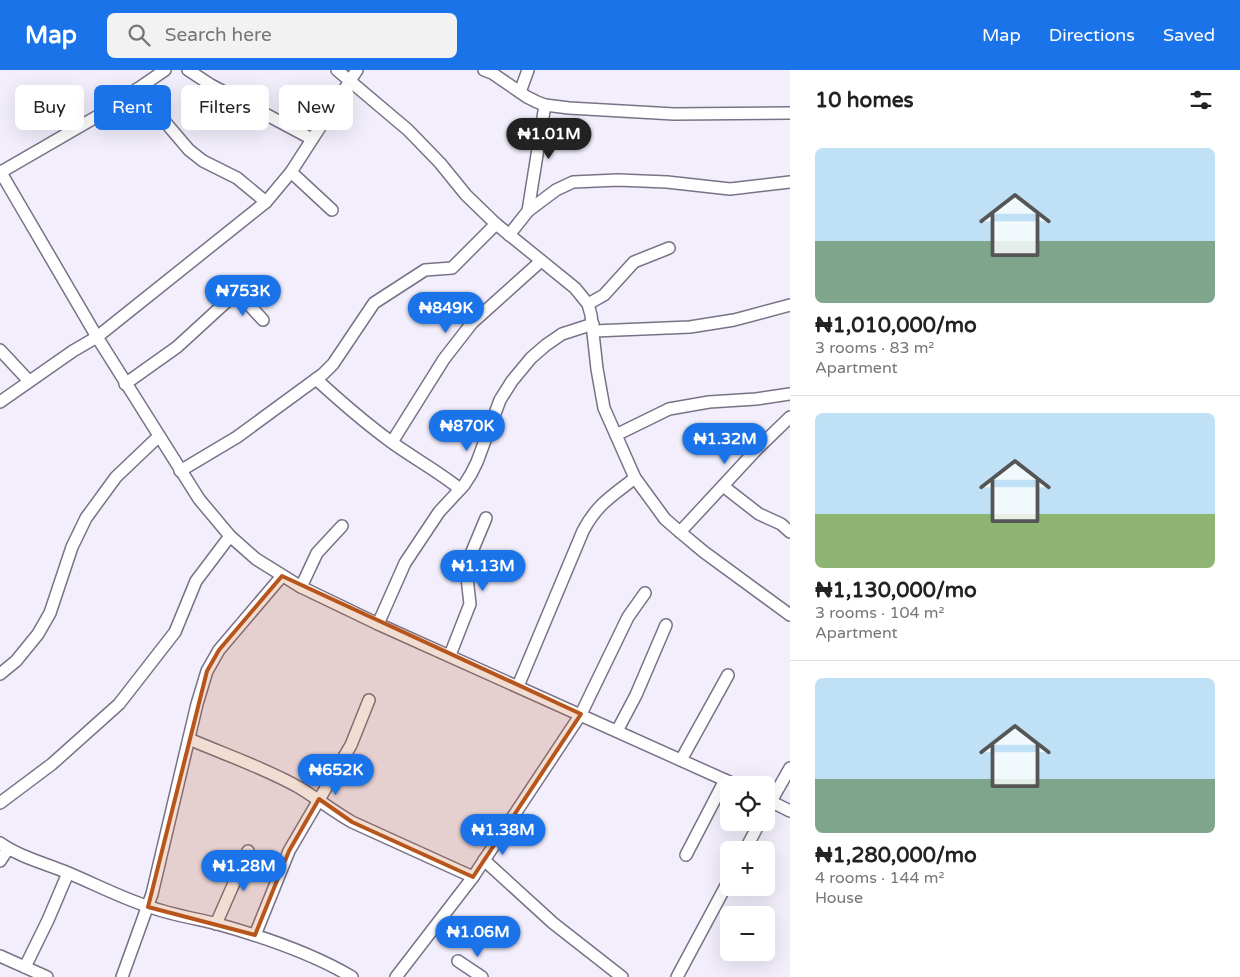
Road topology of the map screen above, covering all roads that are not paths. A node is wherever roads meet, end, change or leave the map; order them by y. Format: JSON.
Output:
{"nodes":[{"id":1,"x":165,"y":70,"type":"edge"},
{"id":2,"x":188,"y":70,"type":"edge"},
{"id":3,"x":337,"y":70,"type":"edge"},
{"id":4,"x":357,"y":70,"type":"edge"},
{"id":5,"x":484,"y":70,"type":"edge"},
{"id":6,"x":528,"y":70,"type":"edge"},
{"id":7,"x":350,"y":82,"type":"junction"},
{"id":8,"x":143,"y":85,"type":"edge"},
{"id":9,"x":520,"y":92,"type":"junction"},
{"id":10,"x":545,"y":105,"type":"junction"},
{"id":11,"x":790,"y":113,"type":"edge"},
{"id":12,"x":94,"y":118,"type":"edge"},
{"id":13,"x":171,"y":129,"type":"edge"},
{"id":14,"x":312,"y":139,"type":"junction"},
{"id":15,"x":0,"y":172,"type":"edge"},
{"id":16,"x":291,"y":172,"type":"junction"},
{"id":17,"x":790,"y":182,"type":"edge"},
{"id":18,"x":5,"y":190,"type":"edge"},
{"id":19,"x":266,"y":202,"type":"junction"},
{"id":20,"x":332,"y":210,"type":"dead end"},
{"id":21,"x":528,"y":210,"type":"junction"},
{"id":22,"x":496,"y":224,"type":"junction"},
{"id":23,"x":509,"y":235,"type":"junction"},
{"id":24,"x":668,"y":248,"type":"dead end"},
{"id":25,"x":541,"y":260,"type":"junction"},
{"id":26,"x":588,"y":304,"type":"junction"},
{"id":27,"x":790,"y":304,"type":"edge"},
{"id":28,"x":263,"y":320,"type":"dead end"},
{"id":29,"x":593,"y":327,"type":"junction"},
{"id":30,"x":97,"y":337,"type":"junction"},
{"id":31,"x":0,"y":350,"type":"edge"},
{"id":32,"x":316,"y":379,"type":"junction"},
{"id":33,"x":29,"y":381,"type":"junction"},
{"id":34,"x":125,"y":384,"type":"junction"},
{"id":35,"x":790,"y":394,"type":"edge"},
{"id":36,"x":0,"y":402,"type":"edge"},
{"id":37,"x":790,"y":418,"type":"edge"},
{"id":38,"x":616,"y":435,"type":"junction"},
{"id":39,"x":159,"y":436,"type":"junction"},
{"id":40,"x":392,"y":442,"type":"junction"},
{"id":41,"x":180,"y":471,"type":"junction"},
{"id":42,"x":635,"y":478,"type":"junction"},
{"id":43,"x":723,"y":486,"type":"junction"},
{"id":44,"x":460,"y":489,"type":"junction"},
{"id":45,"x":486,"y":518,"type":"dead end"},
{"id":46,"x":342,"y":526,"type":"dead end"},
{"id":47,"x":680,"y":532,"type":"junction"},
{"id":48,"x":790,"y":532,"type":"edge"},
{"id":49,"x":230,"y":536,"type":"junction"},
{"id":50,"x":282,"y":576,"type":"junction"},
{"id":51,"x":302,"y":587,"type":"junction"},
{"id":52,"x":645,"y":593,"type":"dead end"},
{"id":53,"x":790,"y":616,"type":"edge"},
{"id":54,"x":378,"y":624,"type":"junction"},
{"id":55,"x":666,"y":626,"type":"dead end"},
{"id":56,"x":450,"y":655,"type":"junction"},
{"id":57,"x":0,"y":674,"type":"edge"},
{"id":58,"x":728,"y":675,"type":"dead end"},
{"id":59,"x":518,"y":686,"type":"junction"},
{"id":60,"x":369,"y":700,"type":"dead end"},
{"id":61,"x":581,"y":714,"type":"junction"},
{"id":62,"x":617,"y":731,"type":"junction"},
{"id":63,"x":189,"y":739,"type":"junction"},
{"id":64,"x":681,"y":760,"type":"junction"},
{"id":65,"x":790,"y":768,"type":"edge"},
{"id":66,"x":720,"y":778,"type":"edge"},
{"id":67,"x":775,"y":793,"type":"edge"},
{"id":68,"x":720,"y":799,"type":"edge"},
{"id":69,"x":318,"y":800,"type":"junction"},
{"id":70,"x":0,"y":803,"type":"edge"},
{"id":71,"x":775,"y":806,"type":"edge"},
{"id":72,"x":790,"y":811,"type":"edge"},
{"id":73,"x":4,"y":846,"type":"edge"},
{"id":74,"x":248,"y":851,"type":"dead end"},
{"id":75,"x":686,"y":855,"type":"dead end"},
{"id":76,"x":484,"y":860,"type":"junction"},
{"id":77,"x":0,"y":861,"type":"edge"},
{"id":78,"x":68,"y":873,"type":"junction"},
{"id":79,"x":473,"y":877,"type":"junction"},
{"id":80,"x":720,"y":896,"type":"edge"},
{"id":81,"x":148,"y":907,"type":"junction"},
{"id":82,"x":216,"y":924,"type":"junction"},
{"id":83,"x":255,"y":935,"type":"junction"},
{"id":84,"x":0,"y":956,"type":"edge"},
{"id":85,"x":458,"y":961,"type":"dead end"},
{"id":86,"x":25,"y":968,"type":"junction"},
{"id":87,"x":48,"y":977,"type":"edge"},
{"id":88,"x":122,"y":977,"type":"edge"},
{"id":89,"x":352,"y":977,"type":"edge"},
{"id":90,"x":396,"y":977,"type":"edge"},
{"id":91,"x":482,"y":977,"type":"edge"},
{"id":92,"x":622,"y":977,"type":"edge"},
{"id":93,"x":677,"y":977,"type":"edge"}],
"edges":[{"from":1,"to":8,"type":"street"},
{"from":2,"to":14,"type":"street"},
{"from":3,"to":7,"type":"street"},
{"from":4,"to":7,"type":"street"},
{"from":5,"to":9,"type":"street"},
{"from":6,"to":9,"type":"street"},
{"from":7,"to":14,"type":"street"},
{"from":7,"to":22,"type":"street"},
{"from":9,"to":10,"type":"street"},
{"from":10,"to":11,"type":"street"},
{"from":10,"to":21,"type":"street"},
{"from":12,"to":15,"type":"street"},
{"from":13,"to":19,"type":"street"},
{"from":14,"to":16,"type":"street"},
{"from":15,"to":18,"type":"street"},
{"from":16,"to":19,"type":"street"},
{"from":16,"to":20,"type":"street"},
{"from":17,"to":21,"type":"street"},
{"from":18,"to":30,"type":"street"},
{"from":19,"to":30,"type":"street"},
{"from":21,"to":23,"type":"street"},
{"from":22,"to":23,"type":"street"},
{"from":22,"to":32,"type":"street"},
{"from":23,"to":25,"type":"street"},
{"from":24,"to":26,"type":"street"},
{"from":25,"to":26,"type":"street"},
{"from":25,"to":40,"type":"street"},
{"from":26,"to":29,"type":"street"},
{"from":27,"to":29,"type":"street"},
{"from":28,"to":34,"type":"street"},
{"from":29,"to":38,"type":"street"},
{"from":29,"to":44,"type":"street"},
{"from":30,"to":33,"type":"street"},
{"from":30,"to":34,"type":"street"},
{"from":31,"to":33,"type":"street"},
{"from":32,"to":40,"type":"street"},
{"from":32,"to":41,"type":"street"},
{"from":33,"to":36,"type":"street"},
{"from":34,"to":39,"type":"street"},
{"from":35,"to":38,"type":"street"},
{"from":37,"to":43,"type":"street"},
{"from":38,"to":42,"type":"street"},
{"from":39,"to":41,"type":"street"},
{"from":39,"to":57,"type":"street"},
{"from":40,"to":44,"type":"street"},
{"from":41,"to":49,"type":"street"},
{"from":42,"to":47,"type":"street"},
{"from":42,"to":59,"type":"street"},
{"from":43,"to":47,"type":"street"},
{"from":43,"to":48,"type":"street"},
{"from":44,"to":54,"type":"street"},
{"from":45,"to":56,"type":"street"},
{"from":46,"to":51,"type":"street"},
{"from":47,"to":53,"type":"street"},
{"from":49,"to":50,"type":"street"},
{"from":49,"to":70,"type":"street"},
{"from":50,"to":51,"type":"street"},
{"from":50,"to":63,"type":"street"},
{"from":51,"to":54,"type":"street"},
{"from":52,"to":61,"type":"street"},
{"from":54,"to":56,"type":"street"},
{"from":55,"to":62,"type":"street"},
{"from":56,"to":59,"type":"street"},
{"from":58,"to":64,"type":"street"},
{"from":59,"to":61,"type":"street"},
{"from":60,"to":69,"type":"street"},
{"from":61,"to":62,"type":"street"},
{"from":61,"to":76,"type":"street"},
{"from":62,"to":64,"type":"street"},
{"from":63,"to":69,"type":"street"},
{"from":63,"to":81,"type":"street"},
{"from":64,"to":66,"type":"street"},
{"from":65,"to":67,"type":"street"},
{"from":68,"to":75,"type":"street"},
{"from":69,"to":79,"type":"street"},
{"from":69,"to":83,"type":"street"},
{"from":71,"to":72,"type":"street"},
{"from":73,"to":77,"type":"street"},
{"from":73,"to":78,"type":"street"},
{"from":74,"to":82,"type":"street"},
{"from":76,"to":79,"type":"street"},
{"from":76,"to":92,"type":"street"},
{"from":78,"to":81,"type":"street"},
{"from":78,"to":86,"type":"street"},
{"from":79,"to":90,"type":"street"},
{"from":80,"to":93,"type":"street"},
{"from":81,"to":82,"type":"street"},
{"from":81,"to":88,"type":"street"},
{"from":82,"to":83,"type":"street"},
{"from":83,"to":89,"type":"street"},
{"from":84,"to":86,"type":"street"},
{"from":85,"to":91,"type":"street"},
{"from":86,"to":87,"type":"street"}]}
